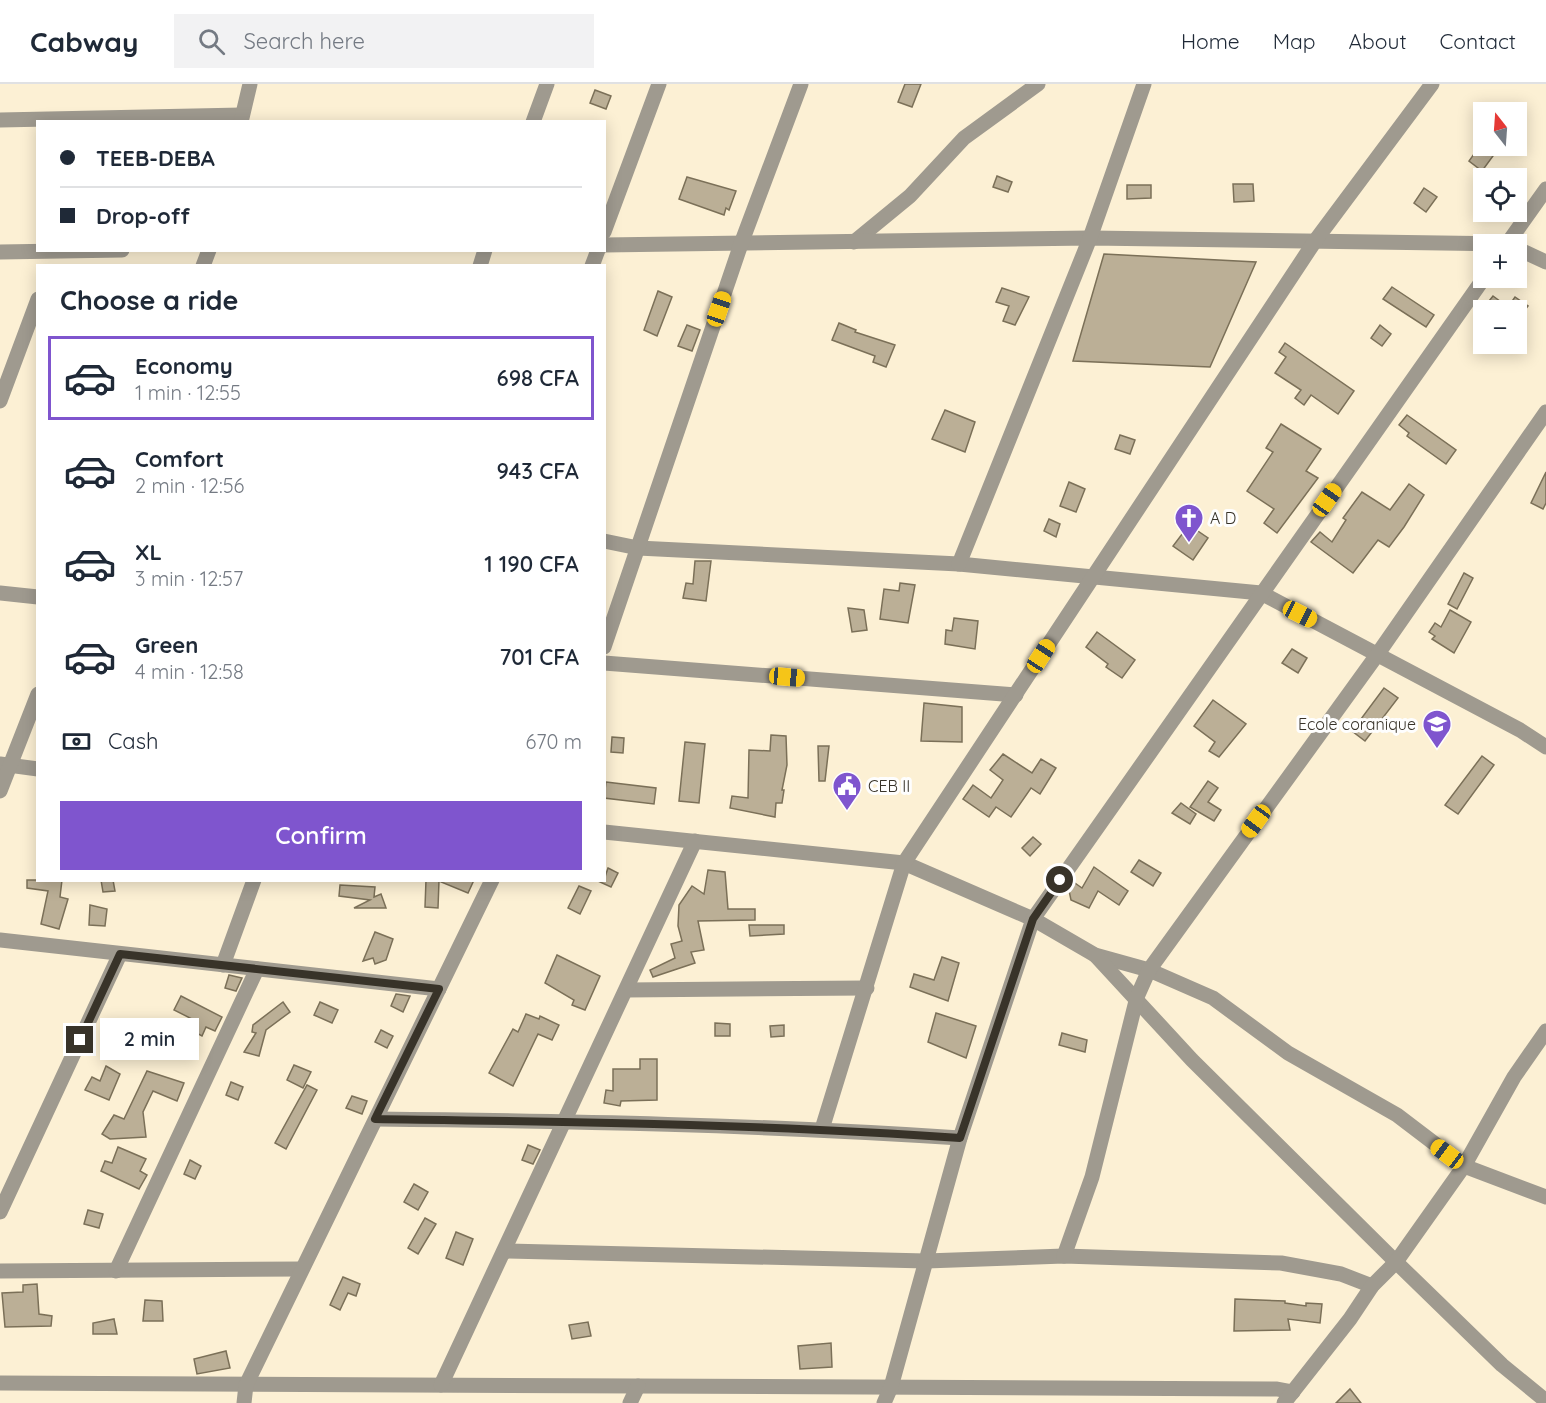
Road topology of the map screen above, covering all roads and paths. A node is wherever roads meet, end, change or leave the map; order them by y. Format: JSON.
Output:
{"nodes":[{"id":1,"x":250,"y":84,"type":"edge"},
{"id":2,"x":547,"y":84,"type":"edge"},
{"id":3,"x":659,"y":84,"type":"edge"},
{"id":4,"x":801,"y":84,"type":"edge"},
{"id":5,"x":1038,"y":84,"type":"edge"},
{"id":6,"x":1144,"y":84,"type":"edge"},
{"id":7,"x":1432,"y":84,"type":"edge"},
{"id":8,"x":242,"y":118,"type":"edge"},
{"id":9,"x":0,"y":120,"type":"edge"},
{"id":10,"x":534,"y":120,"type":"edge"},
{"id":11,"x":1546,"y":189,"type":"edge"},
{"id":12,"x":606,"y":227,"type":"edge"},
{"id":13,"x":1517,"y":234,"type":"edge"},
{"id":14,"x":1089,"y":238,"type":"junction"},
{"id":15,"x":1315,"y":241,"type":"junction"},
{"id":16,"x":854,"y":242,"type":"junction"},
{"id":17,"x":741,"y":244,"type":"junction"},
{"id":18,"x":1473,"y":244,"type":"edge"},
{"id":19,"x":606,"y":245,"type":"edge"},
{"id":20,"x":0,"y":252,"type":"edge"},
{"id":21,"x":106,"y":252,"type":"edge"},
{"id":22,"x":1527,"y":253,"type":"edge"},
{"id":23,"x":52,"y":259,"type":"edge"},
{"id":24,"x":1546,"y":262,"type":"edge"},
{"id":25,"x":1477,"y":288,"type":"edge"},
{"id":26,"x":36,"y":304,"type":"edge"},
{"id":27,"x":0,"y":401,"type":"edge"},
{"id":28,"x":1546,"y":412,"type":"edge"},
{"id":29,"x":606,"y":541,"type":"edge"},
{"id":30,"x":638,"y":548,"type":"junction"},
{"id":31,"x":959,"y":564,"type":"junction"},
{"id":32,"x":1093,"y":578,"type":"junction"},
{"id":33,"x":0,"y":593,"type":"edge"},
{"id":34,"x":1261,"y":593,"type":"junction"},
{"id":35,"x":36,"y":597,"type":"edge"},
{"id":36,"x":606,"y":641,"type":"edge"},
{"id":37,"x":1377,"y":654,"type":"junction"},
{"id":38,"x":606,"y":663,"type":"edge"},
{"id":39,"x":1016,"y":695,"type":"junction"},
{"id":40,"x":36,"y":698,"type":"edge"},
{"id":41,"x":1546,"y":747,"type":"edge"},
{"id":42,"x":5,"y":765,"type":"edge"},
{"id":43,"x":36,"y":769,"type":"edge"},
{"id":44,"x":0,"y":791,"type":"edge"},
{"id":45,"x":606,"y":832,"type":"edge"},
{"id":46,"x":695,"y":841,"type":"junction"},
{"id":47,"x":904,"y":862,"type":"junction"},
{"id":48,"x":253,"y":882,"type":"edge"},
{"id":49,"x":491,"y":882,"type":"edge"},
{"id":50,"x":1033,"y":919,"type":"junction"},
{"id":51,"x":0,"y":940,"type":"edge"},
{"id":52,"x":120,"y":954,"type":"junction"},
{"id":53,"x":1095,"y":955,"type":"junction"},
{"id":54,"x":223,"y":965,"type":"junction"},
{"id":55,"x":257,"y":969,"type":"junction"},
{"id":56,"x":1149,"y":970,"type":"junction"},
{"id":57,"x":867,"y":988,"type":"junction"},
{"id":58,"x":439,"y":989,"type":"junction"},
{"id":59,"x":626,"y":990,"type":"junction"},
{"id":60,"x":1137,"y":997,"type":"junction"},
{"id":61,"x":1546,"y":1031,"type":"edge"},
{"id":62,"x":375,"y":1119,"type":"junction"},
{"id":63,"x":565,"y":1121,"type":"junction"},
{"id":64,"x":822,"y":1129,"type":"junction"},
{"id":65,"x":960,"y":1138,"type":"junction"},
{"id":66,"x":1464,"y":1166,"type":"junction"},
{"id":67,"x":1546,"y":1197,"type":"edge"},
{"id":68,"x":0,"y":1212,"type":"edge"},
{"id":69,"x":504,"y":1251,"type":"junction"},
{"id":70,"x":1064,"y":1256,"type":"junction"},
{"id":71,"x":926,"y":1261,"type":"junction"},
{"id":72,"x":1396,"y":1262,"type":"junction"},
{"id":73,"x":302,"y":1269,"type":"junction"},
{"id":74,"x":116,"y":1270,"type":"junction"},
{"id":75,"x":0,"y":1271,"type":"edge"},
{"id":76,"x":1372,"y":1286,"type":"junction"},
{"id":77,"x":0,"y":1383,"type":"edge"},
{"id":78,"x":246,"y":1385,"type":"junction"},
{"id":79,"x":441,"y":1385,"type":"junction"},
{"id":80,"x":638,"y":1386,"type":"junction"},
{"id":81,"x":891,"y":1388,"type":"junction"},
{"id":82,"x":1288,"y":1397,"type":"edge"},
{"id":83,"x":1546,"y":1401,"type":"edge"},
{"id":84,"x":244,"y":1403,"type":"edge"},
{"id":85,"x":630,"y":1403,"type":"edge"},
{"id":86,"x":884,"y":1403,"type":"edge"}],
"edges":[{"from":1,"to":8,"type":"street"},
{"from":2,"to":10,"type":"street"},
{"from":3,"to":12,"type":"street"},
{"from":4,"to":17,"type":"street"},
{"from":5,"to":16,"type":"street"},
{"from":6,"to":14,"type":"street"},
{"from":7,"to":15,"type":"street"},
{"from":8,"to":9,"type":"street"},
{"from":11,"to":13,"type":"street"},
{"from":14,"to":15,"type":"street"},
{"from":14,"to":16,"type":"street"},
{"from":14,"to":31,"type":"street"},
{"from":15,"to":18,"type":"street"},
{"from":15,"to":32,"type":"street"},
{"from":16,"to":17,"type":"street"},
{"from":17,"to":19,"type":"street"},
{"from":17,"to":30,"type":"street"},
{"from":20,"to":23,"type":"street"},
{"from":21,"to":23,"type":"street"},
{"from":22,"to":24,"type":"street"},
{"from":25,"to":34,"type":"street"},
{"from":26,"to":27,"type":"street"},
{"from":28,"to":37,"type":"street"},
{"from":29,"to":30,"type":"street"},
{"from":30,"to":31,"type":"street"},
{"from":30,"to":36,"type":"street"},
{"from":31,"to":32,"type":"street"},
{"from":32,"to":34,"type":"street"},
{"from":32,"to":39,"type":"street"},
{"from":33,"to":35,"type":"street"},
{"from":34,"to":37,"type":"street"},
{"from":34,"to":50,"type":"street"},
{"from":37,"to":41,"type":"street"},
{"from":37,"to":56,"type":"street"},
{"from":38,"to":39,"type":"street"},
{"from":39,"to":47,"type":"street"},
{"from":40,"to":42,"type":"street"},
{"from":42,"to":43,"type":"street"},
{"from":42,"to":44,"type":"street"},
{"from":45,"to":46,"type":"street"},
{"from":46,"to":47,"type":"street"},
{"from":46,"to":59,"type":"street"},
{"from":47,"to":50,"type":"street"},
{"from":47,"to":57,"type":"street"},
{"from":48,"to":54,"type":"street"},
{"from":49,"to":58,"type":"street"},
{"from":50,"to":53,"type":"street"},
{"from":50,"to":65,"type":"street"},
{"from":51,"to":52,"type":"street"},
{"from":52,"to":54,"type":"street"},
{"from":52,"to":68,"type":"street"},
{"from":53,"to":56,"type":"street"},
{"from":53,"to":60,"type":"street"},
{"from":54,"to":55,"type":"street"},
{"from":55,"to":58,"type":"street"},
{"from":55,"to":74,"type":"street"},
{"from":56,"to":60,"type":"street"},
{"from":56,"to":66,"type":"street"},
{"from":57,"to":59,"type":"street"},
{"from":57,"to":64,"type":"street"},
{"from":58,"to":62,"type":"street"},
{"from":59,"to":63,"type":"street"},
{"from":60,"to":70,"type":"street"},
{"from":60,"to":72,"type":"street"},
{"from":61,"to":66,"type":"street"},
{"from":62,"to":63,"type":"street"},
{"from":62,"to":73,"type":"street"},
{"from":63,"to":64,"type":"street"},
{"from":63,"to":69,"type":"street"},
{"from":64,"to":65,"type":"street"},
{"from":65,"to":71,"type":"street"},
{"from":66,"to":67,"type":"street"},
{"from":66,"to":72,"type":"street"},
{"from":69,"to":71,"type":"street"},
{"from":69,"to":79,"type":"street"},
{"from":70,"to":71,"type":"street"},
{"from":70,"to":76,"type":"street"},
{"from":71,"to":81,"type":"street"},
{"from":72,"to":76,"type":"street"},
{"from":72,"to":83,"type":"street"},
{"from":73,"to":74,"type":"street"},
{"from":73,"to":78,"type":"street"},
{"from":74,"to":75,"type":"street"},
{"from":76,"to":82,"type":"street"},
{"from":77,"to":78,"type":"street"},
{"from":78,"to":79,"type":"street"},
{"from":78,"to":84,"type":"street"},
{"from":79,"to":80,"type":"street"},
{"from":80,"to":81,"type":"street"},
{"from":80,"to":85,"type":"street"},
{"from":81,"to":82,"type":"street"},
{"from":81,"to":86,"type":"street"}]}
